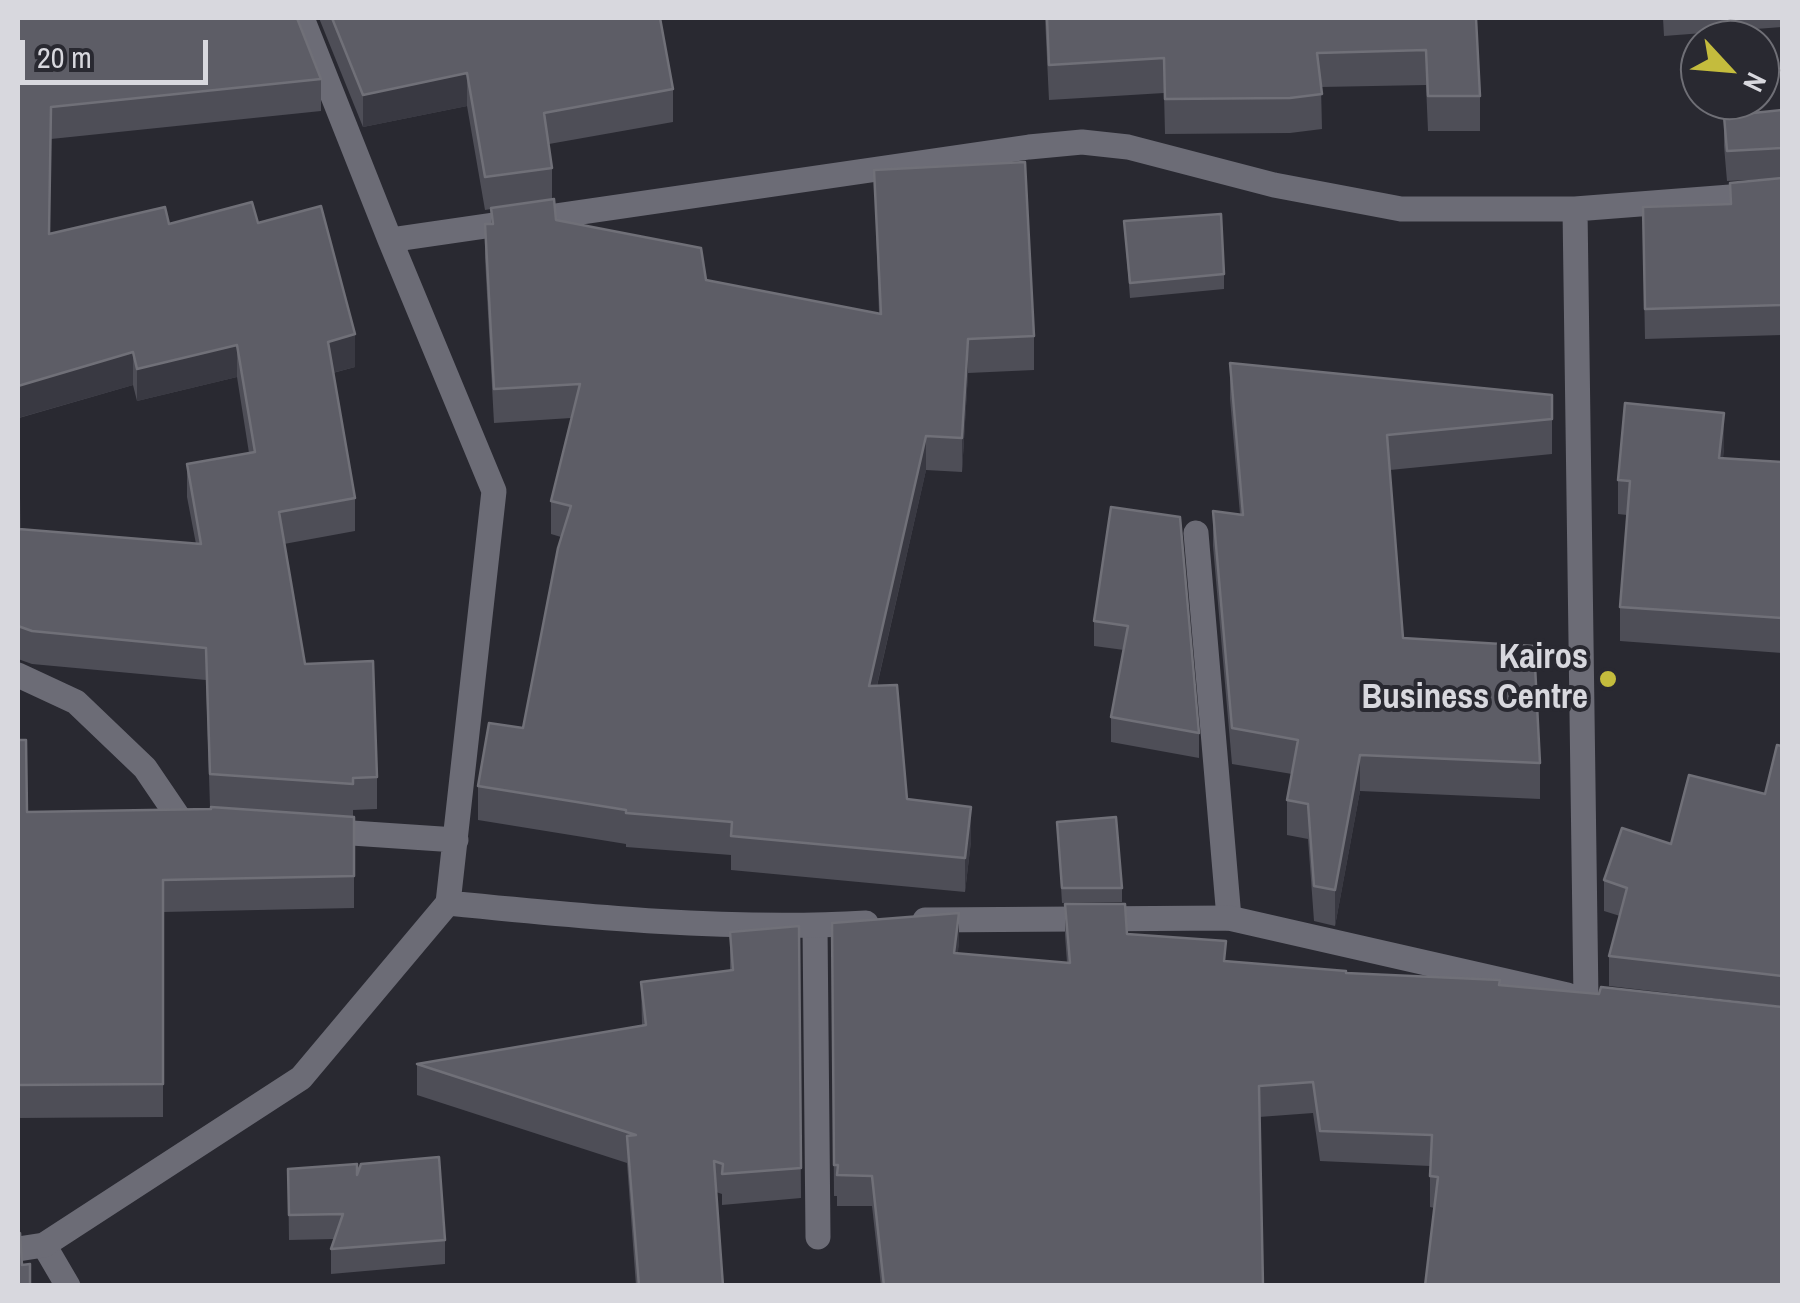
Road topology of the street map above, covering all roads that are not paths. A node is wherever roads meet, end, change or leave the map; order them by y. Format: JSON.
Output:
{"nodes":[{"id":1,"x":302,"y":18,"type":"edge"},
{"id":2,"x":1782,"y":193,"type":"edge"},
{"id":3,"x":1575,"y":210,"type":"junction"},
{"id":4,"x":390,"y":240,"type":"junction"},
{"id":5,"x":1196,"y":533,"type":"dead end"},
{"id":6,"x":18,"y":675,"type":"edge"},
{"id":7,"x":220,"y":824,"type":"edge"},
{"id":8,"x":299,"y":829,"type":"edge"},
{"id":9,"x":456,"y":840,"type":"junction"},
{"id":10,"x":448,"y":903,"type":"junction"},
{"id":11,"x":1230,"y":918,"type":"junction"},
{"id":12,"x":814,"y":926,"type":"junction"},
{"id":13,"x":818,"y":1237,"type":"dead end"},
{"id":14,"x":44,"y":1245,"type":"junction"},
{"id":15,"x":18,"y":1249,"type":"edge"},
{"id":16,"x":68,"y":1286,"type":"edge"}],
"edges":[{"from":1,"to":4,"type":"street"},
{"from":2,"to":3,"type":"street"},
{"from":3,"to":4,"type":"street"},
{"from":3,"to":11,"type":"street"},
{"from":4,"to":9,"type":"street"},
{"from":5,"to":11,"type":"street"},
{"from":6,"to":7,"type":"street"},
{"from":8,"to":9,"type":"street"},
{"from":9,"to":10,"type":"street"},
{"from":10,"to":12,"type":"street"},
{"from":10,"to":14,"type":"street"},
{"from":11,"to":12,"type":"street"},
{"from":12,"to":13,"type":"street"},
{"from":14,"to":15,"type":"street"},
{"from":14,"to":16,"type":"street"}]}
